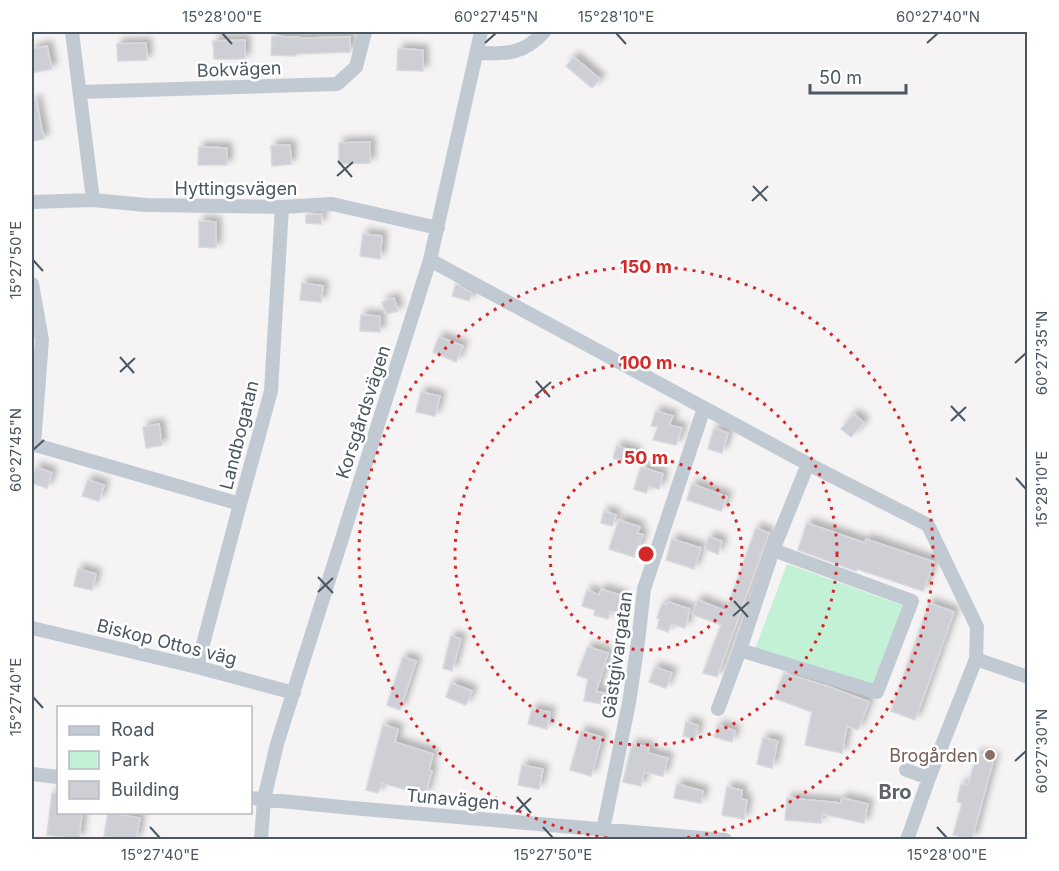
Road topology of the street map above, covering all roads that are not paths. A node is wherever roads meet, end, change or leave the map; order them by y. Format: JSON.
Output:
{"nodes":[{"id":1,"x":72,"y":32,"type":"edge"},
{"id":2,"x":365,"y":32,"type":"edge"},
{"id":3,"x":481,"y":32,"type":"edge"},
{"id":4,"x":544,"y":32,"type":"edge"},
{"id":5,"x":476,"y":53,"type":"junction"},
{"id":6,"x":80,"y":92,"type":"junction"},
{"id":7,"x":93,"y":200,"type":"junction"},
{"id":8,"x":32,"y":202,"type":"edge"},
{"id":9,"x":282,"y":207,"type":"junction"},
{"id":10,"x":438,"y":228,"type":"junction"},
{"id":11,"x":430,"y":260,"type":"junction"},
{"id":12,"x":32,"y":284,"type":"edge"},
{"id":13,"x":704,"y":408,"type":"junction"},
{"id":14,"x":33,"y":444,"type":"edge"},
{"id":15,"x":808,"y":464,"type":"junction"},
{"id":16,"x":240,"y":504,"type":"junction"},
{"id":17,"x":773,"y":550,"type":"junction"},
{"id":18,"x":32,"y":628,"type":"edge"},
{"id":19,"x":740,"y":650,"type":"junction"},
{"id":20,"x":976,"y":659,"type":"junction"},
{"id":21,"x":197,"y":667,"type":"junction"},
{"id":22,"x":1028,"y":677,"type":"edge"},
{"id":23,"x":294,"y":693,"type":"junction"},
{"id":24,"x":718,"y":709,"type":"dead end"},
{"id":25,"x":906,"y":770,"type":"dead end"},
{"id":26,"x":32,"y":774,"type":"edge"},
{"id":27,"x":57,"y":777,"type":"edge"},
{"id":28,"x":928,"y":778,"type":"junction"},
{"id":29,"x":257,"y":798,"type":"edge"},
{"id":30,"x":603,"y":830,"type":"junction"},
{"id":31,"x":261,"y":840,"type":"edge"},
{"id":32,"x":725,"y":840,"type":"edge"},
{"id":33,"x":907,"y":840,"type":"edge"}],
"edges":[{"from":1,"to":6,"type":"street"},
{"from":2,"to":6,"type":"street","name":"Bokvägen"},
{"from":3,"to":5,"type":"street","name":"Korsgårdsvägen"},
{"from":4,"to":5,"type":"street"},
{"from":5,"to":10,"type":"street","name":"Korsgårdsvägen"},
{"from":6,"to":7,"type":"street"},
{"from":7,"to":8,"type":"street","name":"Hyttingsvägen"},
{"from":7,"to":9,"type":"street","name":"Hyttingsvägen"},
{"from":9,"to":10,"type":"street","name":"Hyttingsvägen"},
{"from":9,"to":16,"type":"street","name":"Landbogatan"},
{"from":10,"to":11,"type":"street","name":"Korsgårdsvägen"},
{"from":11,"to":13,"type":"street"},
{"from":11,"to":23,"type":"street","name":"Korsgårdsvägen"},
{"from":12,"to":14,"type":"street"},
{"from":13,"to":15,"type":"street"},
{"from":13,"to":30,"type":"street","name":"Gästgivargatan"},
{"from":14,"to":16,"type":"street"},
{"from":15,"to":17,"type":"street"},
{"from":15,"to":20,"type":"street"},
{"from":16,"to":21,"type":"street","name":"Landbogatan"},
{"from":17,"to":19,"type":"street"},
{"from":17,"to":19,"type":"street"},
{"from":18,"to":21,"type":"street","name":"Biskop Ottos väg"},
{"from":19,"to":24,"type":"street"},
{"from":20,"to":22,"type":"street"},
{"from":20,"to":28,"type":"street"},
{"from":21,"to":23,"type":"street","name":"Biskop Ottos väg"},
{"from":23,"to":29,"type":"street","name":"Korsgårdsvägen"},
{"from":25,"to":28,"type":"street"},
{"from":26,"to":27,"type":"street"},
{"from":28,"to":33,"type":"street"},
{"from":29,"to":30,"type":"street","name":"Tunavägen"},
{"from":29,"to":31,"type":"street","name":"Korsgårdsvägen"},
{"from":30,"to":32,"type":"street","name":"Tunavägen"}]}
